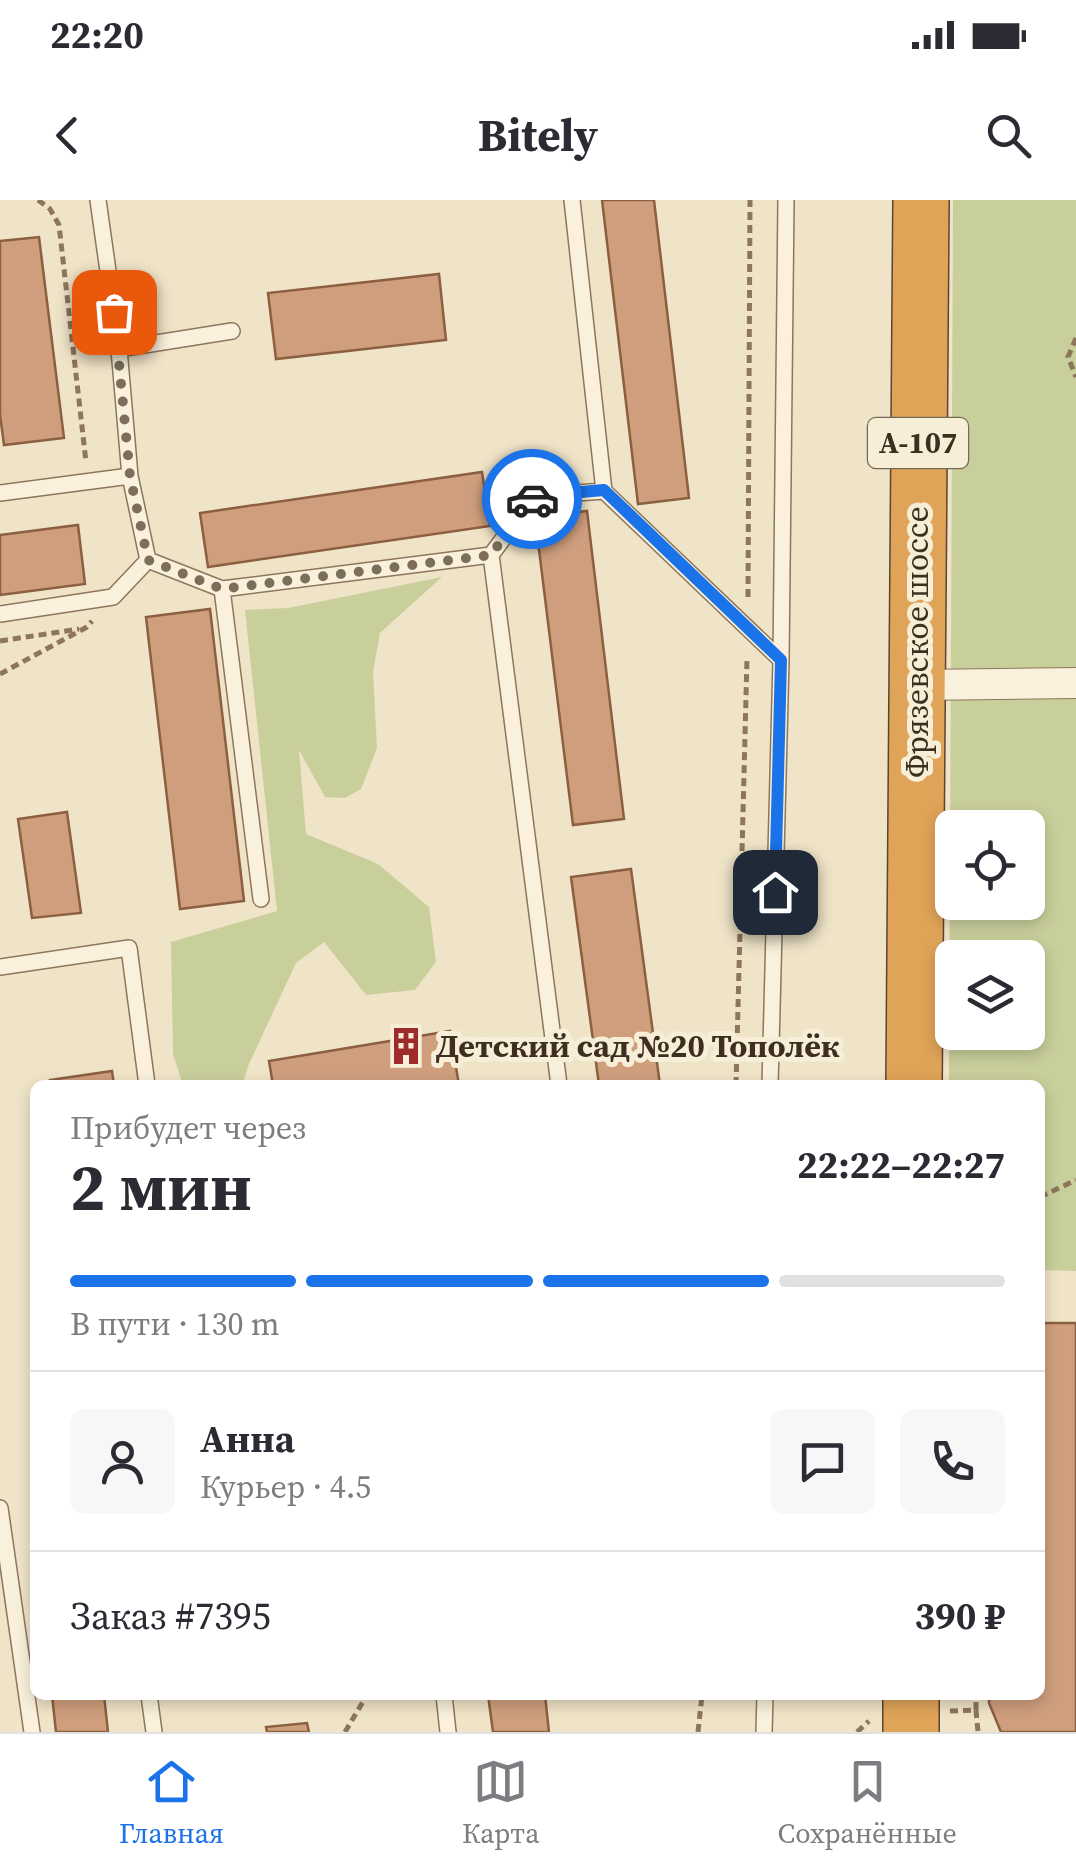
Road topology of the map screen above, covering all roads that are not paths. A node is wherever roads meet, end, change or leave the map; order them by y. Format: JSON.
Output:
{"nodes":[{"id":1,"x":98,"y":200,"type":"edge"},
{"id":2,"x":572,"y":200,"type":"edge"},
{"id":3,"x":786,"y":200,"type":"edge"},
{"id":4,"x":920,"y":200,"type":"edge"},
{"id":5,"x":232,"y":331,"type":"dead end"},
{"id":6,"x":119,"y":349,"type":"junction"},
{"id":7,"x":130,"y":476,"type":"junction"},
{"id":8,"x":604,"y":490,"type":"junction"},
{"id":9,"x":0,"y":493,"type":"edge"},
{"id":10,"x":491,"y":555,"type":"junction"},
{"id":11,"x":148,"y":560,"type":"junction"},
{"id":12,"x":222,"y":589,"type":"junction"},
{"id":13,"x":0,"y":614,"type":"edge"},
{"id":14,"x":781,"y":660,"type":"junction"},
{"id":15,"x":1076,"y":684,"type":"edge"},
{"id":16,"x":916,"y":686,"type":"junction"},
{"id":17,"x":261,"y":900,"type":"dead end"},
{"id":18,"x":0,"y":967,"type":"edge"},
{"id":19,"x":145,"y":1080,"type":"edge"},
{"id":20,"x":558,"y":1080,"type":"edge"},
{"id":21,"x":770,"y":1080,"type":"edge"},
{"id":22,"x":914,"y":1080,"type":"edge"},
{"id":23,"x":0,"y":1508,"type":"edge"},
{"id":24,"x":150,"y":1700,"type":"edge"},
{"id":25,"x":445,"y":1700,"type":"edge"},
{"id":26,"x":765,"y":1700,"type":"edge"},
{"id":27,"x":911,"y":1700,"type":"edge"},
{"id":28,"x":32,"y":1732,"type":"edge"},
{"id":29,"x":154,"y":1732,"type":"edge"},
{"id":30,"x":448,"y":1732,"type":"edge"},
{"id":31,"x":764,"y":1732,"type":"edge"},
{"id":32,"x":911,"y":1732,"type":"edge"}],
"edges":[{"from":1,"to":6,"type":"lane"},
{"from":2,"to":8,"type":"lane"},
{"from":3,"to":14,"type":"lane"},
{"from":4,"to":16,"type":"highway","name":"Фрязевское шоссе","number":"А-107"},
{"from":5,"to":6,"type":"lane"},
{"from":6,"to":7,"type":"lane"},
{"from":7,"to":9,"type":"lane"},
{"from":7,"to":11,"type":"lane"},
{"from":8,"to":10,"type":"lane"},
{"from":8,"to":14,"type":"lane"},
{"from":10,"to":12,"type":"lane"},
{"from":10,"to":20,"type":"lane"},
{"from":11,"to":12,"type":"lane"},
{"from":11,"to":13,"type":"lane"},
{"from":12,"to":17,"type":"lane"},
{"from":14,"to":21,"type":"lane"},
{"from":15,"to":16,"type":"street"},
{"from":16,"to":22,"type":"highway","name":"Фрязевское шоссе","number":"А-107"},
{"from":18,"to":19,"type":"lane"},
{"from":23,"to":28,"type":"lane"},
{"from":24,"to":29,"type":"lane"},
{"from":25,"to":30,"type":"lane"},
{"from":26,"to":31,"type":"lane"},
{"from":27,"to":32,"type":"highway"}]}
